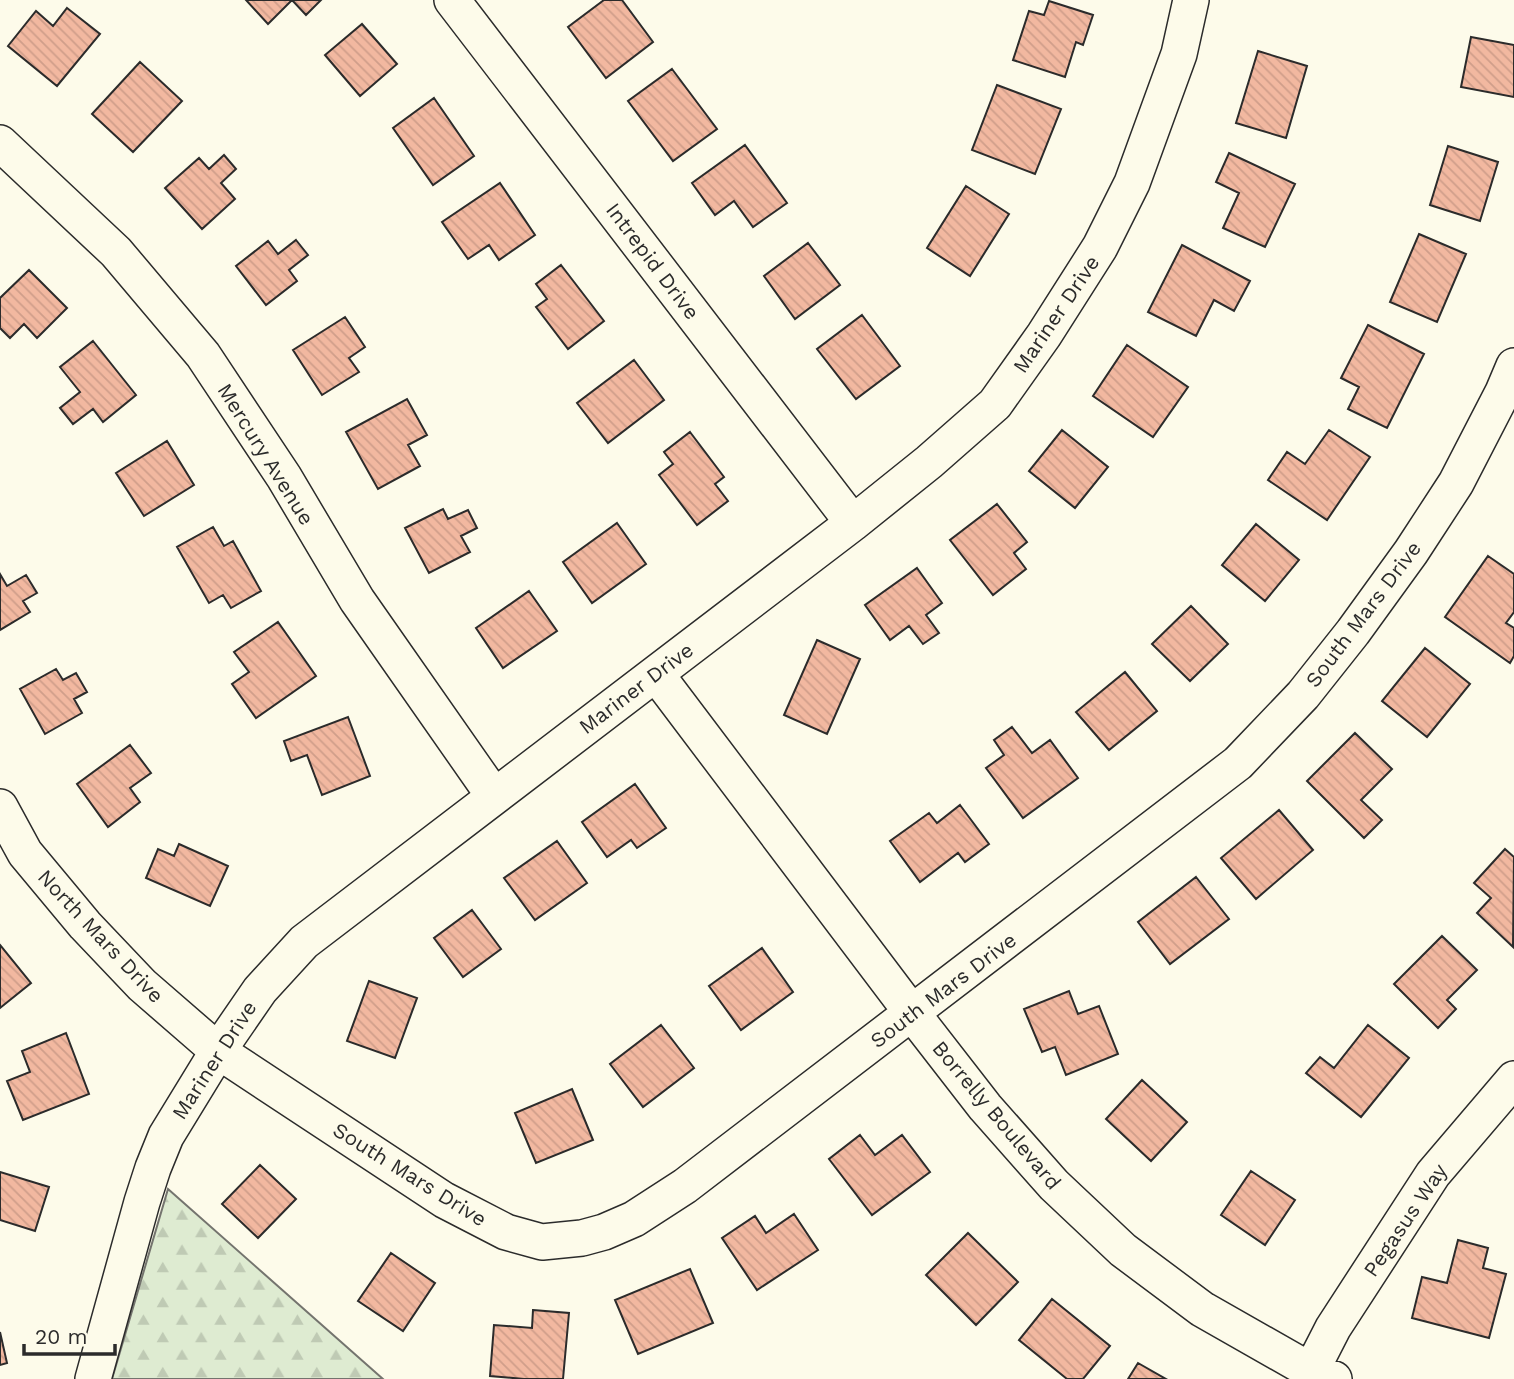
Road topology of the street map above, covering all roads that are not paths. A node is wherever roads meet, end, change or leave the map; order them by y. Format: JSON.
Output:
{"nodes":[{"id":1,"x":452,"y":0,"type":"edge"},
{"id":2,"x":1191,"y":0,"type":"edge"},
{"id":3,"x":0,"y":144,"type":"edge"},
{"id":4,"x":1514,"y":366,"type":"edge"},
{"id":5,"x":853,"y":523,"type":"junction"},
{"id":6,"x":656,"y":674,"type":"junction"},
{"id":7,"x":494,"y":796,"type":"junction"},
{"id":8,"x":0,"y":807,"type":"edge"},
{"id":9,"x":912,"y":1013,"type":"junction"},
{"id":10,"x":218,"y":1051,"type":"junction"},
{"id":11,"x":1514,"y":1079,"type":"edge"},
{"id":12,"x":1323,"y":1375,"type":"edge"},
{"id":13,"x":93,"y":1379,"type":"edge"}],
"edges":[{"from":1,"to":5,"type":"street","name":"Intrepid Drive"},
{"from":2,"to":5,"type":"street","name":"Mariner Drive"},
{"from":3,"to":7,"type":"street","name":"Mercury Avenue"},
{"from":4,"to":9,"type":"street","name":"South Mars Drive"},
{"from":5,"to":6,"type":"street","name":"Mariner Drive"},
{"from":6,"to":7,"type":"street","name":"Mariner Drive"},
{"from":6,"to":9,"type":"street","name":"Borrelly Boulevard"},
{"from":7,"to":10,"type":"street","name":"Mariner Drive"},
{"from":8,"to":10,"type":"street","name":"North Mars Drive"},
{"from":9,"to":10,"type":"street","name":"South Mars Drive"},
{"from":9,"to":12,"type":"street","name":"Borrelly Boulevard"},
{"from":10,"to":13,"type":"street","name":"Mariner Drive"},
{"from":11,"to":12,"type":"street","name":"Pegasus Way"}]}
